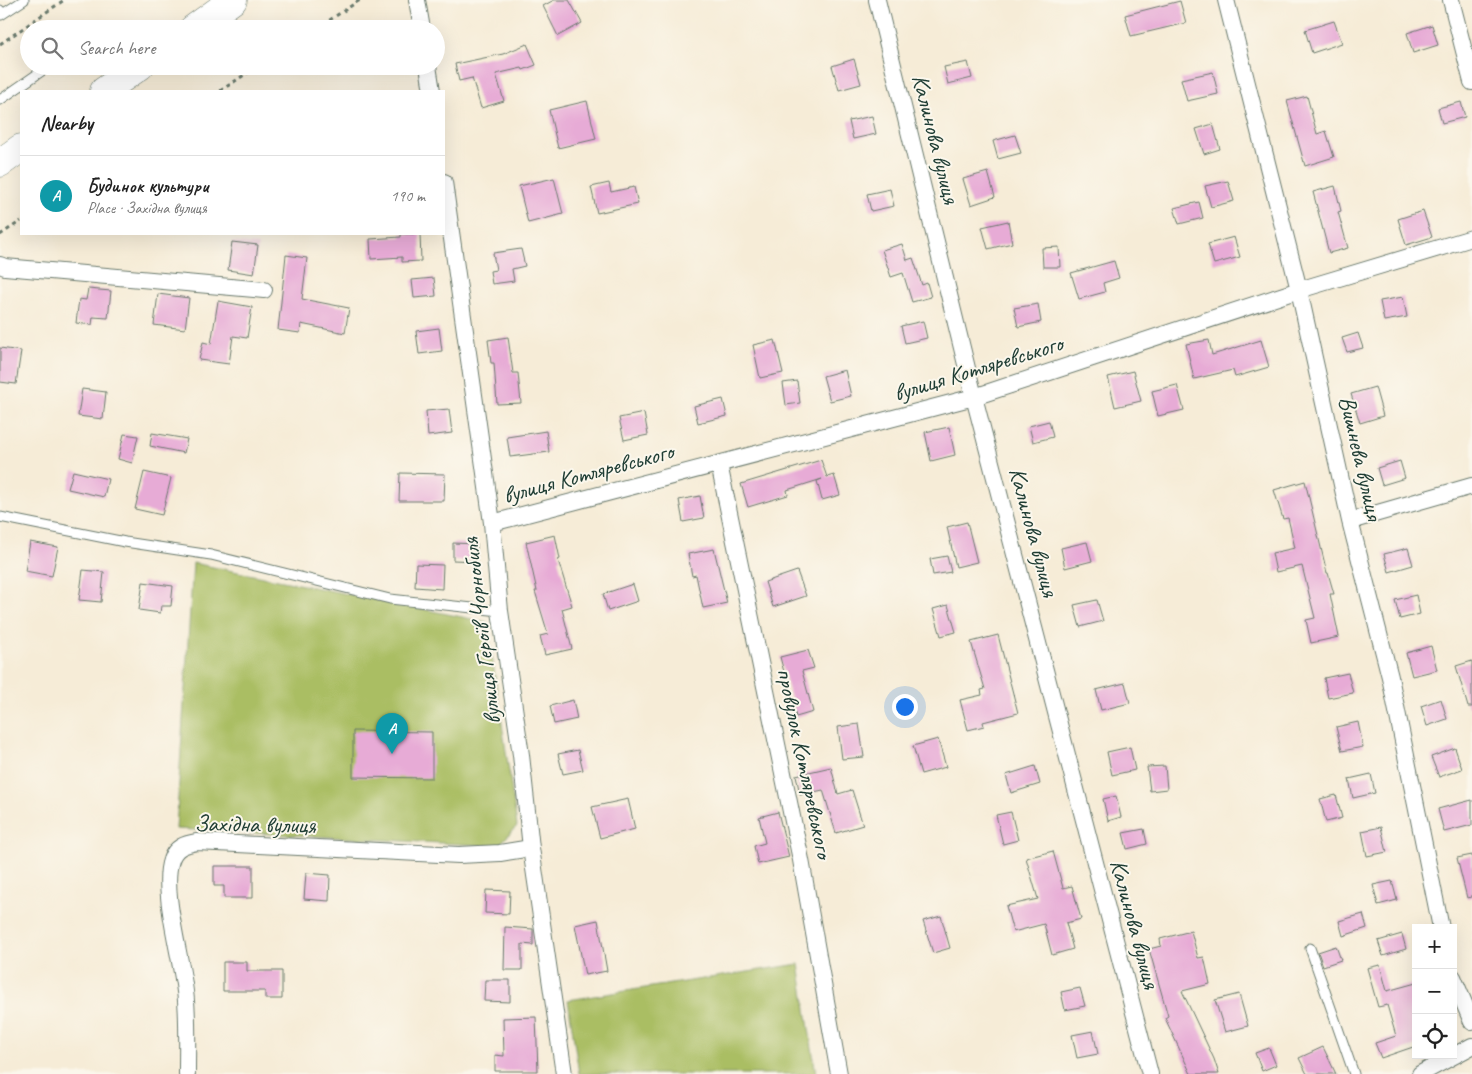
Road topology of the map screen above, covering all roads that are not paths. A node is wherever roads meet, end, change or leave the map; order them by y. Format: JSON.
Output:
{"nodes":[{"id":1,"x":24,"y":0,"type":"edge"},
{"id":2,"x":232,"y":0,"type":"edge"},
{"id":3,"x":417,"y":0,"type":"edge"},
{"id":4,"x":877,"y":0,"type":"edge"},
{"id":5,"x":1226,"y":0,"type":"edge"},
{"id":6,"x":1451,"y":0,"type":"edge"},
{"id":7,"x":0,"y":10,"type":"edge"},
{"id":8,"x":204,"y":20,"type":"edge"},
{"id":9,"x":420,"y":20,"type":"edge"},
{"id":10,"x":36,"y":75,"type":"edge"},
{"id":11,"x":123,"y":75,"type":"edge"},
{"id":12,"x":429,"y":75,"type":"edge"},
{"id":13,"x":1472,"y":82,"type":"edge"},
{"id":14,"x":105,"y":90,"type":"edge"},
{"id":15,"x":432,"y":90,"type":"edge"},
{"id":16,"x":0,"y":100,"type":"edge"},
{"id":17,"x":20,"y":149,"type":"edge"},
{"id":18,"x":0,"y":163,"type":"edge"},
{"id":19,"x":445,"y":189,"type":"edge"},
{"id":20,"x":1472,"y":238,"type":"edge"},
{"id":21,"x":0,"y":265,"type":"edge"},
{"id":22,"x":264,"y":290,"type":"dead end"},
{"id":23,"x":1299,"y":290,"type":"junction"},
{"id":24,"x":974,"y":396,"type":"junction"},
{"id":25,"x":719,"y":464,"type":"junction"},
{"id":26,"x":1472,"y":486,"type":"edge"},
{"id":27,"x":0,"y":517,"type":"edge"},
{"id":28,"x":1350,"y":521,"type":"junction"},
{"id":29,"x":492,"y":523,"type":"junction"},
{"id":30,"x":500,"y":611,"type":"junction"},
{"id":31,"x":531,"y":848,"type":"junction"},
{"id":32,"x":1440,"y":924,"type":"edge"},
{"id":33,"x":1310,"y":948,"type":"dead end"},
{"id":34,"x":1457,"y":986,"type":"edge"},
{"id":35,"x":1472,"y":1022,"type":"edge"},
{"id":36,"x":1472,"y":1046,"type":"edge"},
{"id":37,"x":187,"y":1074,"type":"edge"},
{"id":38,"x":564,"y":1074,"type":"edge"},
{"id":39,"x":839,"y":1074,"type":"edge"},
{"id":40,"x":1150,"y":1074,"type":"edge"},
{"id":41,"x":1354,"y":1074,"type":"edge"},
{"id":42,"x":1420,"y":1074,"type":"edge"}],
"edges":[{"from":1,"to":7,"type":"lane"},
{"from":2,"to":8,"type":"highway"},
{"from":3,"to":9,"type":"street"},
{"from":4,"to":24,"type":"street","name":"Калинова вулиця"},
{"from":5,"to":23,"type":"street","name":"Вишнева вулиця"},
{"from":6,"to":13,"type":"street"},
{"from":10,"to":16,"type":"lane"},
{"from":11,"to":14,"type":"highway"},
{"from":12,"to":15,"type":"street"},
{"from":17,"to":18,"type":"highway"},
{"from":19,"to":29,"type":"street","name":"вулиця Героїв Чорнобиля"},
{"from":20,"to":23,"type":"street","name":"вулиця Котляревського"},
{"from":21,"to":22,"type":"street"},
{"from":23,"to":24,"type":"street","name":"вулиця Котляревського"},
{"from":23,"to":28,"type":"street","name":"Вишнева вулиця"},
{"from":24,"to":25,"type":"street","name":"вулиця Котляревського"},
{"from":24,"to":40,"type":"street","name":"Калинова вулиця"},
{"from":25,"to":29,"type":"street","name":"вулиця Котляревського"},
{"from":25,"to":39,"type":"street","name":"провулок Котляревського"},
{"from":26,"to":28,"type":"street"},
{"from":27,"to":30,"type":"lane"},
{"from":28,"to":32,"type":"street","name":"Вишнева вулиця"},
{"from":29,"to":30,"type":"street","name":"вулиця Героїв Чорнобиля"},
{"from":30,"to":31,"type":"street","name":"вулиця Героїв Чорнобиля"},
{"from":31,"to":37,"type":"street","name":"Західна вулиця"},
{"from":31,"to":38,"type":"street","name":"вулиця Героїв Чорнобиля"},
{"from":33,"to":41,"type":"lane"},
{"from":34,"to":35,"type":"street"},
{"from":36,"to":42,"type":"street"}]}
